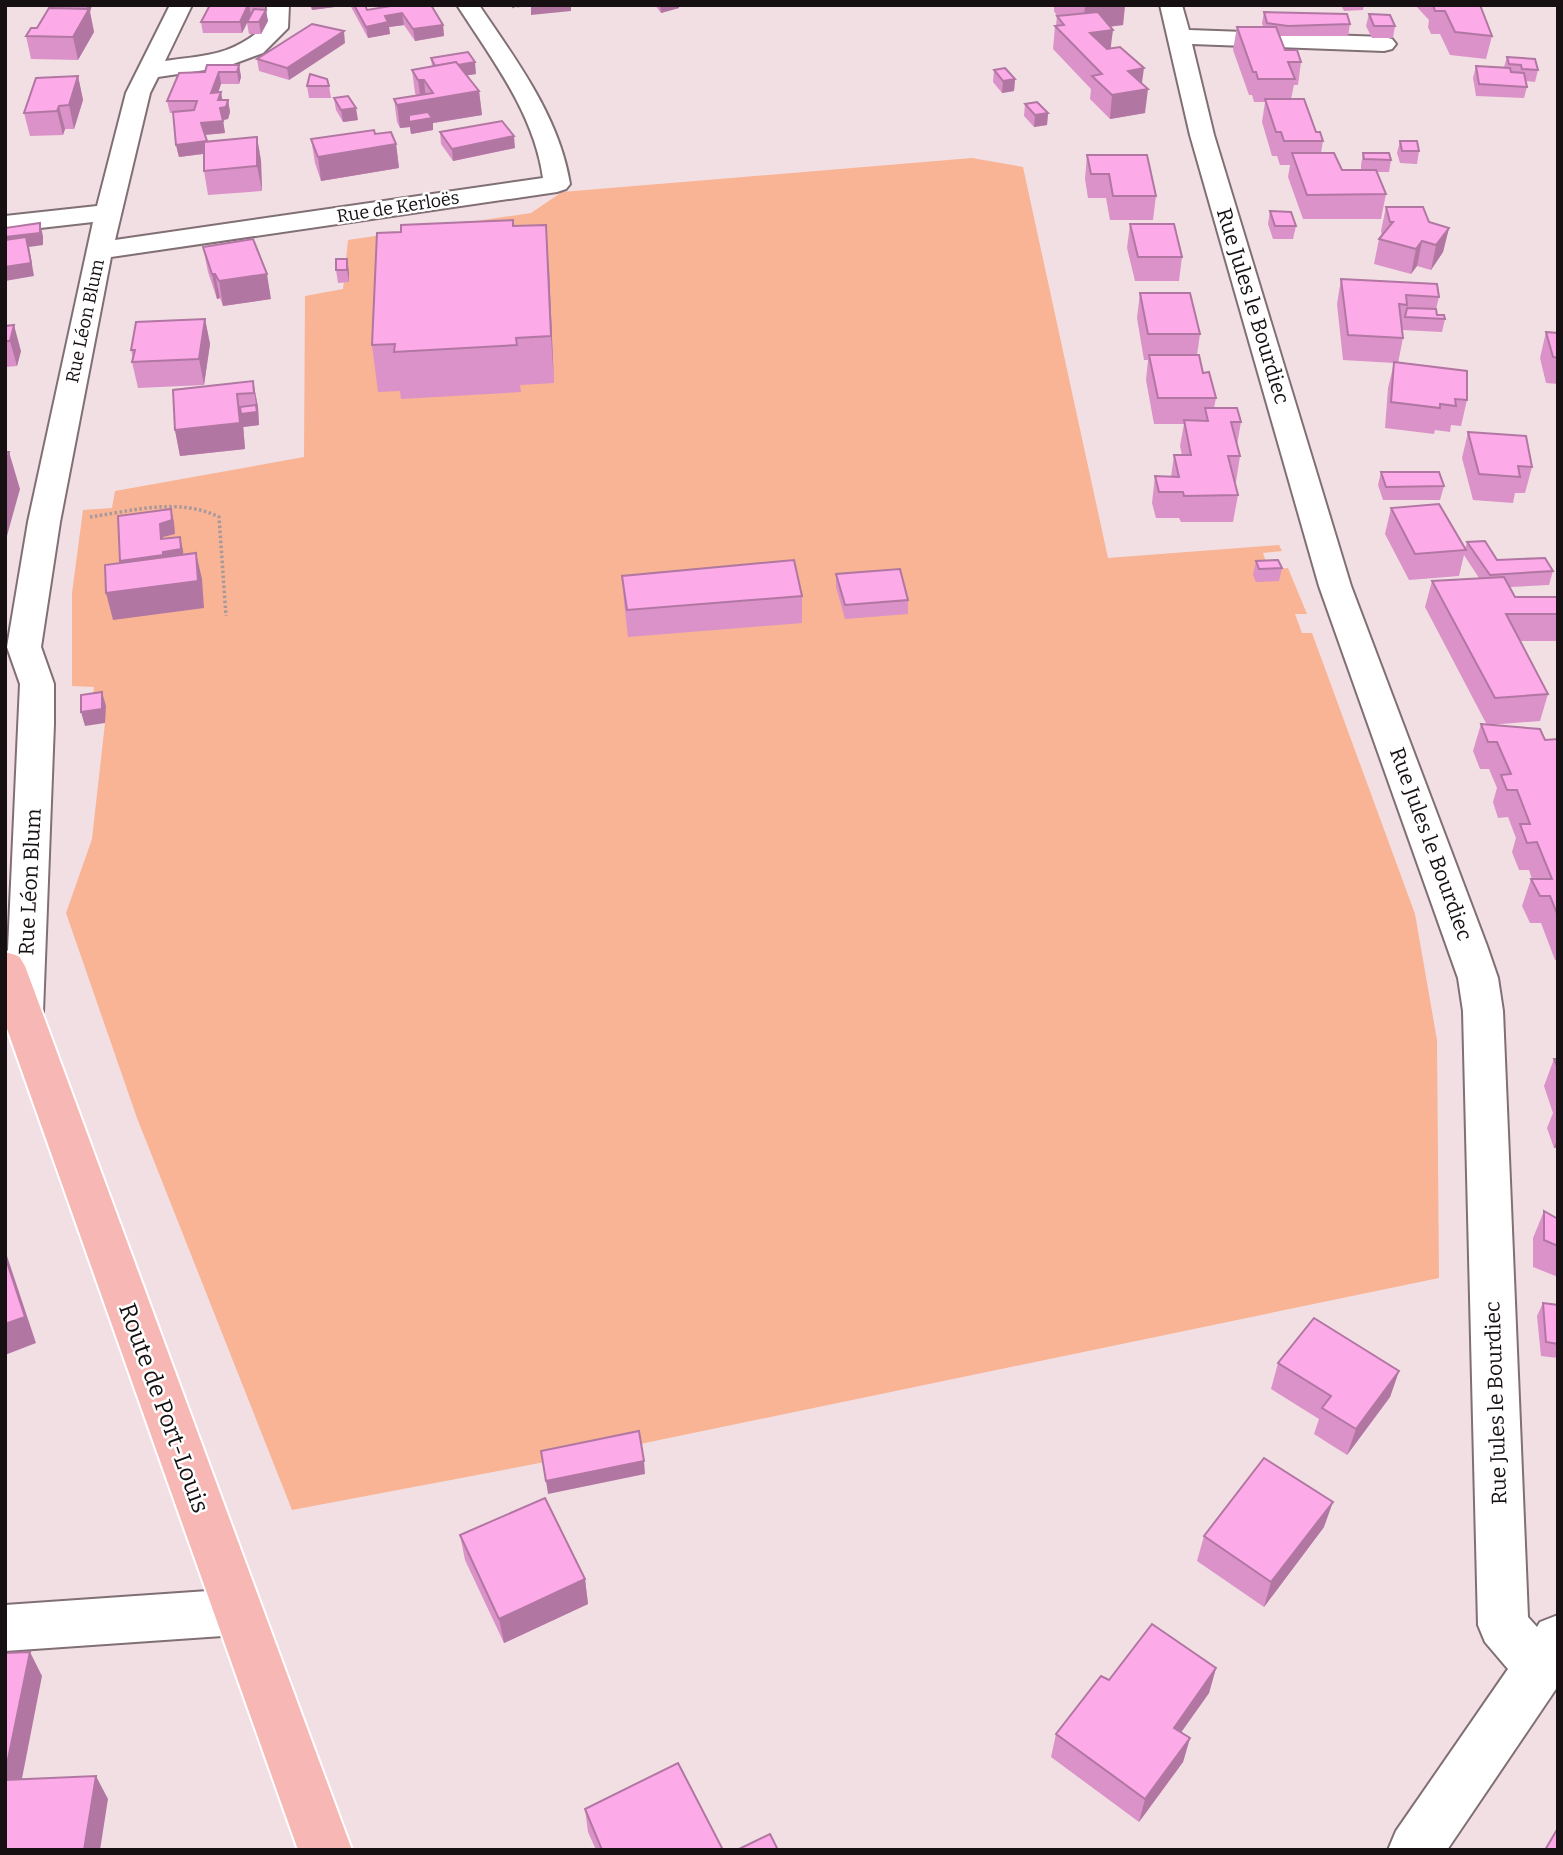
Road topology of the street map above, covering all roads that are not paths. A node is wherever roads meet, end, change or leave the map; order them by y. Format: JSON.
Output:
{"nodes":[{"id":1,"x":181,"y":5,"type":"edge"},
{"id":2,"x":278,"y":5,"type":"edge"},
{"id":3,"x":468,"y":5,"type":"edge"},
{"id":4,"x":1175,"y":21,"type":"edge"},
{"id":5,"x":1384,"y":44,"type":"dead end"},
{"id":6,"x":147,"y":71,"type":"junction"},
{"id":7,"x":108,"y":213,"type":"junction"},
{"id":8,"x":5,"y":224,"type":"edge"},
{"id":9,"x":99,"y":250,"type":"junction"},
{"id":10,"x":15,"y":653,"type":"edge"},
{"id":11,"x":20,"y":717,"type":"edge"},
{"id":12,"x":5,"y":966,"type":"edge"},
{"id":13,"x":23,"y":1012,"type":"junction"},
{"id":14,"x":237,"y":1612,"type":"junction"},
{"id":15,"x":5,"y":1628,"type":"edge"},
{"id":16,"x":1549,"y":1653,"type":"edge"},
{"id":17,"x":326,"y":1850,"type":"edge"},
{"id":18,"x":1415,"y":1850,"type":"edge"}],
"edges":[{"from":1,"to":6,"type":"street","name":"Rue Léon Blum"},
{"from":2,"to":6,"type":"street"},
{"from":3,"to":9,"type":"street","name":"Rue de Kerloës"},
{"from":4,"to":5,"type":"street","name":"Rue Jules le Bourdiec"},
{"from":4,"to":16,"type":"street","name":"Rue Jules le Bourdiec"},
{"from":6,"to":7,"type":"street","name":"Rue Léon Blum"},
{"from":7,"to":8,"type":"street"},
{"from":7,"to":9,"type":"street","name":"Rue Léon Blum"},
{"from":9,"to":10,"type":"street","name":"Rue Léon Blum"},
{"from":10,"to":11,"type":"street","name":"Rue Léon Blum"},
{"from":11,"to":13,"type":"street","name":"Rue Léon Blum"},
{"from":12,"to":13,"type":"main road","name":"Route de Port-Louis"},
{"from":13,"to":14,"type":"main road","name":"Route de Port-Louis"},
{"from":14,"to":15,"type":"street"},
{"from":14,"to":17,"type":"main road","name":"Route de Port-Louis"},
{"from":16,"to":18,"type":"street"}]}
